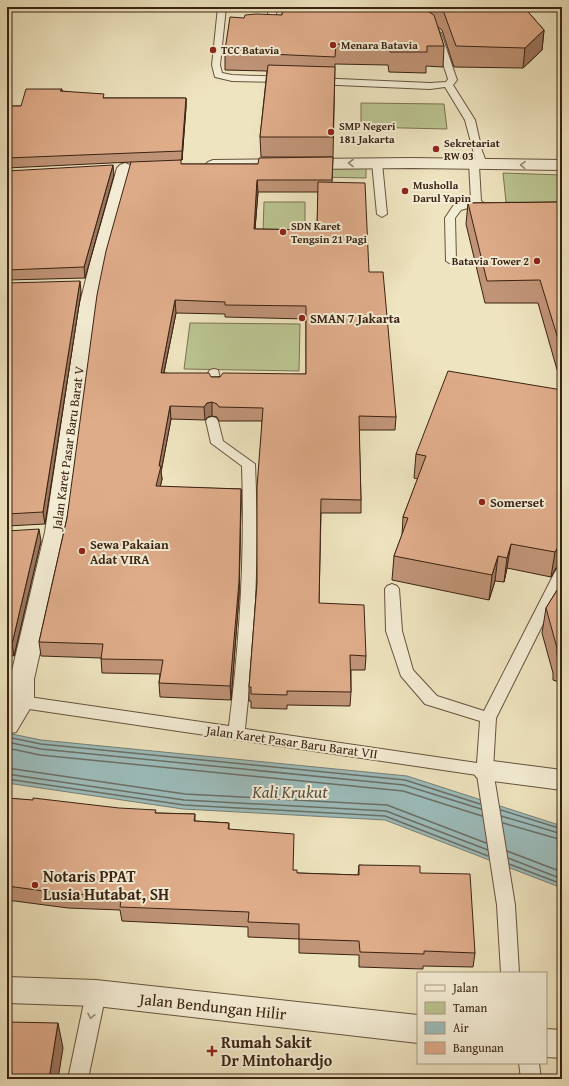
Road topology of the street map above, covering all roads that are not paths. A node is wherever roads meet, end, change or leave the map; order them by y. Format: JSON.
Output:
{"nodes":[{"id":1,"x":222,"y":7,"type":"edge"},
{"id":2,"x":272,"y":7,"type":"edge"},
{"id":3,"x":432,"y":28,"type":"edge"},
{"id":4,"x":252,"y":31,"type":"edge"},
{"id":5,"x":448,"y":84,"type":"junction"},
{"id":6,"x":377,"y":163,"type":"junction"},
{"id":7,"x":478,"y":164,"type":"junction"},
{"id":8,"x":562,"y":165,"type":"edge"},
{"id":9,"x":202,"y":166,"type":"edge"},
{"id":10,"x":125,"y":168,"type":"dead end"},
{"id":11,"x":476,"y":202,"type":"junction"},
{"id":12,"x":382,"y":214,"type":"dead end"},
{"id":13,"x":506,"y":216,"type":"edge"},
{"id":14,"x":451,"y":261,"type":"dead end"},
{"id":15,"x":214,"y":373,"type":"dead end"},
{"id":16,"x":216,"y":386,"type":"edge"},
{"id":17,"x":212,"y":421,"type":"dead end"},
{"id":18,"x":562,"y":572,"type":"edge"},
{"id":19,"x":392,"y":589,"type":"dead end"},
{"id":20,"x":13,"y":716,"type":"edge"},
{"id":21,"x":488,"y":718,"type":"junction"},
{"id":22,"x":236,"y":734,"type":"junction"},
{"id":23,"x":486,"y":778,"type":"junction"},
{"id":24,"x":562,"y":780,"type":"edge"},
{"id":25,"x":510,"y":972,"type":"edge"},
{"id":26,"x":7,"y":990,"type":"edge"},
{"id":27,"x":96,"y":993,"type":"junction"},
{"id":28,"x":417,"y":1029,"type":"edge"},
{"id":29,"x":547,"y":1043,"type":"edge"},
{"id":30,"x":562,"y":1044,"type":"edge"},
{"id":31,"x":529,"y":1064,"type":"edge"},
{"id":32,"x":78,"y":1079,"type":"edge"},
{"id":33,"x":531,"y":1079,"type":"edge"}],
"edges":[{"from":1,"to":5,"type":"lane"},
{"from":2,"to":4,"type":"lane"},
{"from":3,"to":5,"type":"lane"},
{"from":5,"to":7,"type":"lane"},
{"from":6,"to":7,"type":"street"},
{"from":6,"to":9,"type":"street","one_way":true},
{"from":6,"to":12,"type":"lane"},
{"from":8,"to":7,"type":"street","one_way":true},
{"from":7,"to":11,"type":"lane"},
{"from":10,"to":20,"type":"street","name":"Jalan Karet Pasar Baru Barat V"},
{"from":11,"to":13,"type":"lane"},
{"from":11,"to":14,"type":"lane"},
{"from":15,"to":16,"type":"lane"},
{"from":17,"to":22,"type":"lane"},
{"from":18,"to":21,"type":"lane"},
{"from":19,"to":21,"type":"lane"},
{"from":20,"to":22,"type":"lane","name":"Jalan Karet Pasar Baru Barat VII"},
{"from":21,"to":23,"type":"lane"},
{"from":22,"to":23,"type":"lane","name":"Jalan Karet Pasar Baru Barat VII"},
{"from":23,"to":24,"type":"street","name":"Jalan Karet Pasar Baru Barat VII"},
{"from":23,"to":25,"type":"lane"},
{"from":26,"to":27,"type":"street","name":"Jalan Bendungan Hilir"},
{"from":27,"to":28,"type":"street","name":"Jalan Bendungan Hilir"},
{"from":27,"to":32,"type":"lane","one_way":true},
{"from":29,"to":30,"type":"street"},
{"from":31,"to":33,"type":"lane"}]}
